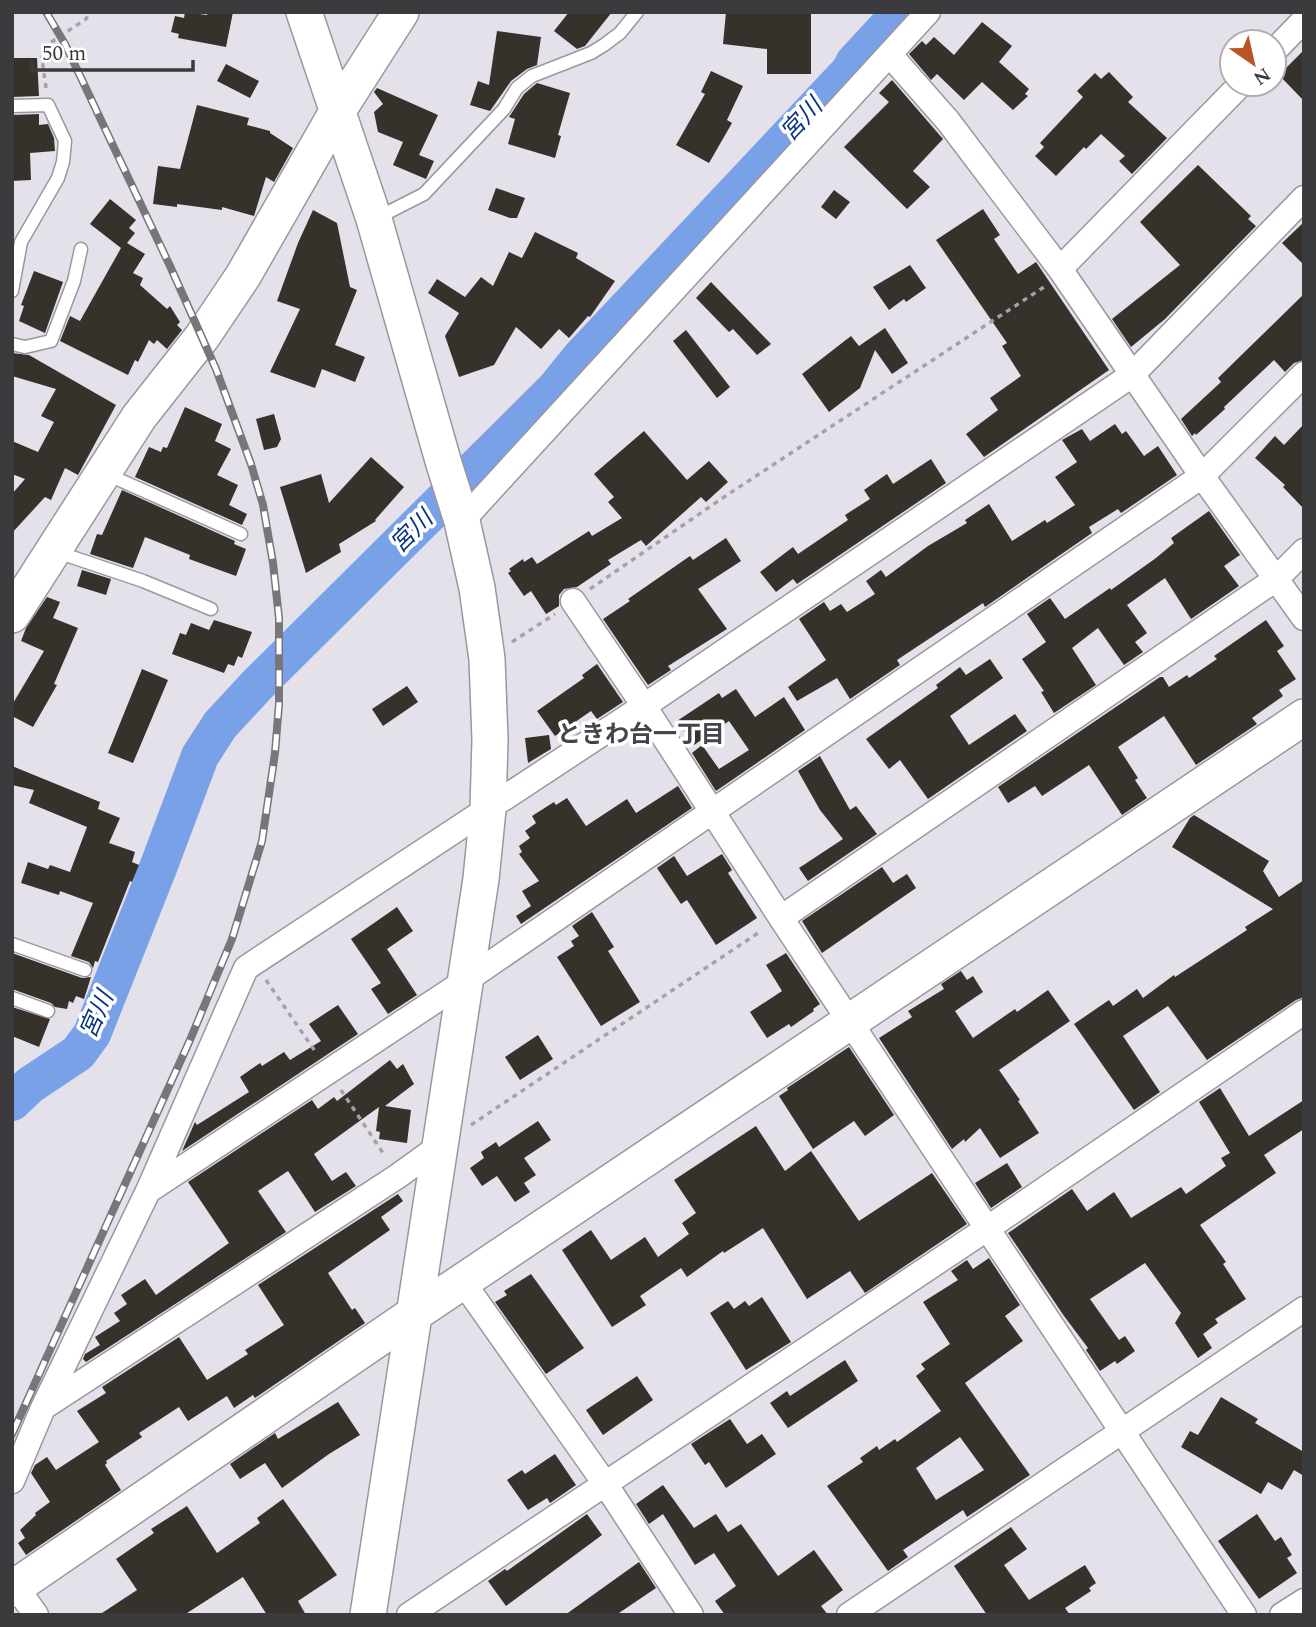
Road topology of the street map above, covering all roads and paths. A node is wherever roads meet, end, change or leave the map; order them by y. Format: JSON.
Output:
{"nodes":[{"id":1,"x":90,"y":12,"type":"edge"},
{"id":2,"x":304,"y":12,"type":"edge"},
{"id":3,"x":401,"y":12,"type":"edge"},
{"id":4,"x":637,"y":12,"type":"edge"},
{"id":5,"x":928,"y":12,"type":"edge"},
{"id":6,"x":1304,"y":20,"type":"edge"},
{"id":7,"x":1288,"y":37,"type":"edge"},
{"id":8,"x":890,"y":55,"type":"junction"},
{"id":9,"x":1228,"y":98,"type":"edge"},
{"id":10,"x":48,"y":104,"type":"junction"},
{"id":11,"x":12,"y":106,"type":"edge"},
{"id":12,"x":337,"y":112,"type":"junction"},
{"id":13,"x":1304,"y":198,"type":"edge"},
{"id":14,"x":374,"y":219,"type":"junction"},
{"id":15,"x":81,"y":249,"type":"dead end"},
{"id":16,"x":1062,"y":272,"type":"junction"},
{"id":17,"x":12,"y":291,"type":"edge"},
{"id":18,"x":12,"y":344,"type":"edge"},
{"id":19,"x":1304,"y":374,"type":"edge"},
{"id":20,"x":1132,"y":375,"type":"junction"},
{"id":21,"x":103,"y":472,"type":"junction"},
{"id":22,"x":1202,"y":476,"type":"junction"},
{"id":23,"x":460,"y":513,"type":"junction"},
{"id":24,"x":242,"y":534,"type":"dead end"},
{"id":25,"x":53,"y":551,"type":"junction"},
{"id":26,"x":1304,"y":551,"type":"edge"},
{"id":27,"x":1276,"y":579,"type":"junction"},
{"id":28,"x":573,"y":601,"type":"junction"},
{"id":29,"x":211,"y":609,"type":"dead end"},
{"id":30,"x":12,"y":615,"type":"edge"},
{"id":31,"x":1304,"y":618,"type":"edge"},
{"id":32,"x":487,"y":659,"type":"junction"},
{"id":33,"x":645,"y":706,"type":"junction"},
{"id":34,"x":1304,"y":717,"type":"edge"},
{"id":35,"x":488,"y":809,"type":"junction"},
{"id":36,"x":713,"y":811,"type":"junction"},
{"id":37,"x":780,"y":918,"type":"junction"},
{"id":38,"x":12,"y":944,"type":"edge"},
{"id":39,"x":85,"y":971,"type":"dead end"},
{"id":40,"x":466,"y":981,"type":"junction"},
{"id":41,"x":12,"y":998,"type":"edge"},
{"id":42,"x":48,"y":1011,"type":"dead end"},
{"id":43,"x":1304,"y":1012,"type":"edge"},
{"id":44,"x":850,"y":1022,"type":"junction"},
{"id":45,"x":440,"y":1144,"type":"junction"},
{"id":46,"x":148,"y":1191,"type":"junction"},
{"id":47,"x":988,"y":1228,"type":"junction"},
{"id":48,"x":463,"y":1282,"type":"junction"},
{"id":49,"x":1304,"y":1309,"type":"edge"},
{"id":50,"x":414,"y":1314,"type":"junction"},
{"id":51,"x":43,"y":1408,"type":"junction"},
{"id":52,"x":1123,"y":1433,"type":"junction"},
{"id":53,"x":12,"y":1481,"type":"edge"},
{"id":54,"x":606,"y":1485,"type":"junction"},
{"id":55,"x":14,"y":1586,"type":"edge"},
{"id":56,"x":1304,"y":1601,"type":"edge"},
{"id":57,"x":36,"y":1615,"type":"edge"},
{"id":58,"x":368,"y":1615,"type":"edge"},
{"id":59,"x":410,"y":1615,"type":"edge"},
{"id":60,"x":691,"y":1615,"type":"edge"},
{"id":61,"x":849,"y":1615,"type":"edge"},
{"id":62,"x":1244,"y":1615,"type":"edge"},
{"id":63,"x":1282,"y":1615,"type":"edge"}],
"edges":[{"from":1,"to":10,"type":"path"},
{"from":2,"to":12,"type":"street"},
{"from":3,"to":12,"type":"street"},
{"from":4,"to":14,"type":"lane"},
{"from":5,"to":8,"type":"street"},
{"from":6,"to":7,"type":"street"},
{"from":8,"to":16,"type":"street"},
{"from":8,"to":23,"type":"street"},
{"from":9,"to":16,"type":"street"},
{"from":10,"to":11,"type":"lane"},
{"from":10,"to":17,"type":"lane"},
{"from":12,"to":14,"type":"street"},
{"from":12,"to":21,"type":"street"},
{"from":13,"to":20,"type":"street"},
{"from":14,"to":23,"type":"street"},
{"from":15,"to":18,"type":"lane"},
{"from":16,"to":20,"type":"street"},
{"from":16,"to":28,"type":"path"},
{"from":19,"to":22,"type":"street"},
{"from":20,"to":22,"type":"street"},
{"from":20,"to":33,"type":"street"},
{"from":21,"to":24,"type":"lane"},
{"from":21,"to":25,"type":"street"},
{"from":22,"to":27,"type":"street"},
{"from":22,"to":36,"type":"street"},
{"from":23,"to":32,"type":"street"},
{"from":25,"to":29,"type":"lane"},
{"from":25,"to":30,"type":"street"},
{"from":26,"to":27,"type":"street"},
{"from":27,"to":31,"type":"street"},
{"from":27,"to":37,"type":"street"},
{"from":28,"to":32,"type":"path"},
{"from":28,"to":33,"type":"street"},
{"from":32,"to":35,"type":"street"},
{"from":33,"to":35,"type":"street"},
{"from":33,"to":36,"type":"street"},
{"from":34,"to":44,"type":"street"},
{"from":35,"to":40,"type":"street"},
{"from":35,"to":46,"type":"street"},
{"from":36,"to":37,"type":"street"},
{"from":36,"to":40,"type":"street"},
{"from":37,"to":44,"type":"street"},
{"from":37,"to":45,"type":"path"},
{"from":38,"to":39,"type":"lane"},
{"from":40,"to":45,"type":"street"},
{"from":40,"to":46,"type":"street"},
{"from":41,"to":42,"type":"lane"},
{"from":43,"to":47,"type":"street"},
{"from":44,"to":47,"type":"street"},
{"from":44,"to":48,"type":"street"},
{"from":45,"to":50,"type":"street"},
{"from":45,"to":51,"type":"street"},
{"from":46,"to":51,"type":"street"},
{"from":47,"to":52,"type":"street"},
{"from":47,"to":54,"type":"street"},
{"from":48,"to":50,"type":"street"},
{"from":48,"to":54,"type":"street"},
{"from":49,"to":52,"type":"street"},
{"from":50,"to":55,"type":"street"},
{"from":50,"to":58,"type":"street"},
{"from":51,"to":53,"type":"street"},
{"from":52,"to":61,"type":"street"},
{"from":52,"to":62,"type":"street"},
{"from":54,"to":59,"type":"street"},
{"from":54,"to":60,"type":"street"},
{"from":55,"to":57,"type":"street"},
{"from":56,"to":63,"type":"street"}]}
